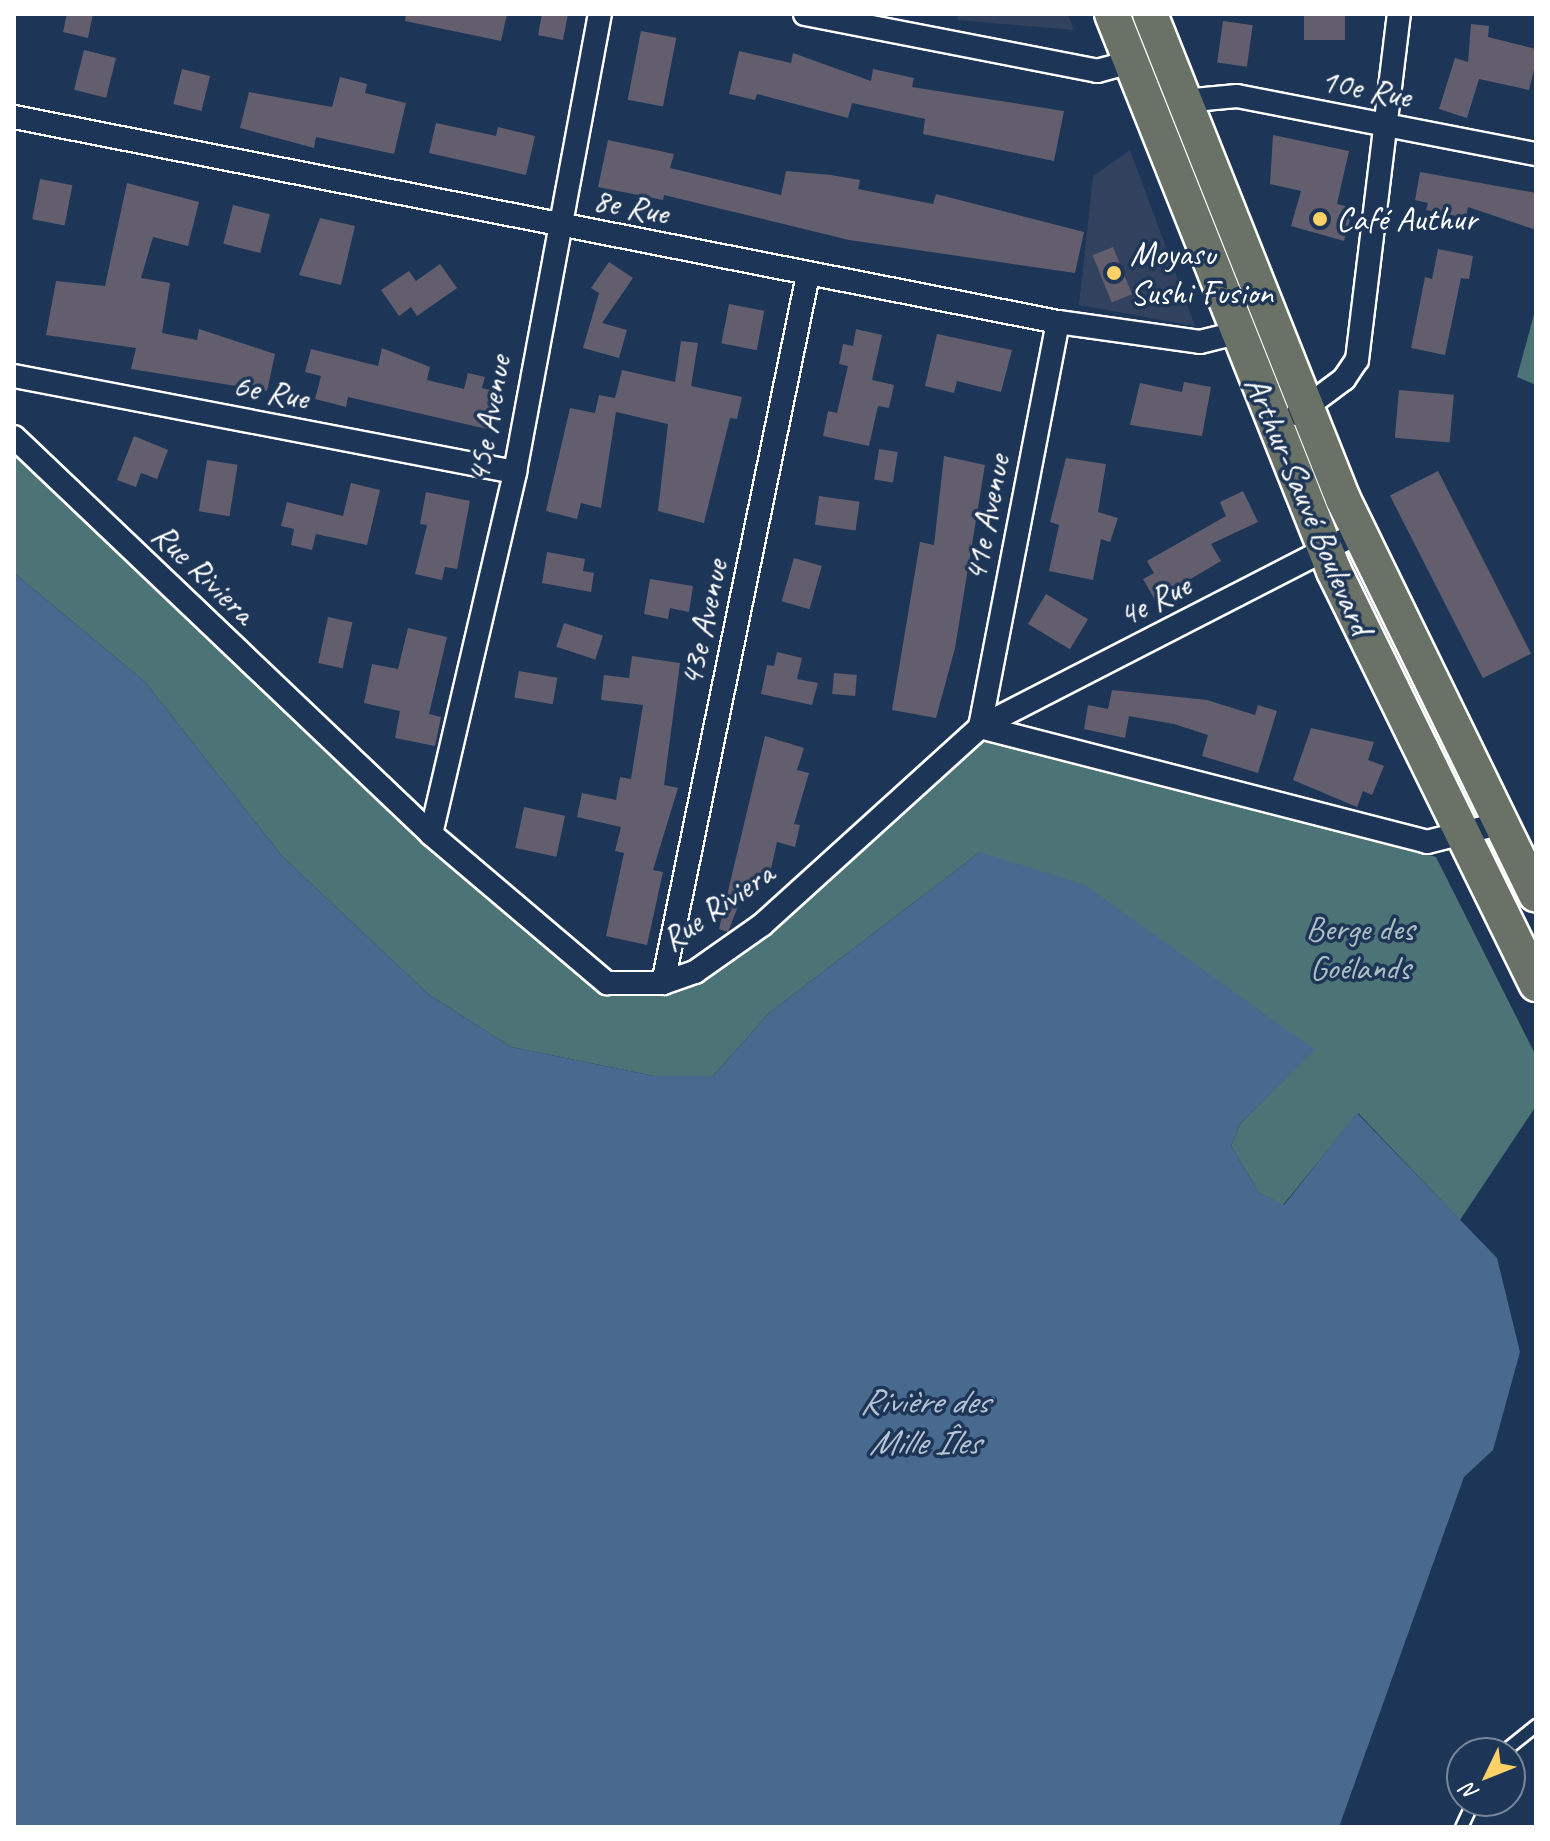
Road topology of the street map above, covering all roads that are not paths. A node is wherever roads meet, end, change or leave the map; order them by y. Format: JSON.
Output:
{"nodes":[{"id":1,"x":600,"y":14,"type":"edge"},
{"id":2,"x":805,"y":14,"type":"edge"},
{"id":3,"x":1112,"y":14,"type":"edge"},
{"id":4,"x":1150,"y":14,"type":"edge"},
{"id":5,"x":1399,"y":14,"type":"edge"},
{"id":6,"x":1131,"y":62,"type":"junction"},
{"id":7,"x":1183,"y":101,"type":"junction"},
{"id":8,"x":14,"y":117,"type":"edge"},
{"id":9,"x":1388,"y":128,"type":"junction"},
{"id":10,"x":1536,"y":154,"type":"edge"},
{"id":11,"x":556,"y":226,"type":"junction"},
{"id":12,"x":808,"y":275,"type":"junction"},
{"id":13,"x":1058,"y":322,"type":"junction"},
{"id":14,"x":1236,"y":333,"type":"junction"},
{"id":15,"x":14,"y":376,"type":"edge"},
{"id":16,"x":1305,"y":410,"type":"junction"},
{"id":17,"x":1274,"y":424,"type":"junction"},
{"id":18,"x":14,"y":437,"type":"edge"},
{"id":19,"x":515,"y":472,"type":"junction"},
{"id":20,"x":1358,"y":533,"type":"junction"},
{"id":21,"x":1326,"y":549,"type":"junction"},
{"id":22,"x":980,"y":727,"type":"junction"},
{"id":23,"x":1498,"y":824,"type":"junction"},
{"id":24,"x":431,"y":834,"type":"junction"},
{"id":25,"x":1460,"y":836,"type":"junction"},
{"id":26,"x":1536,"y":894,"type":"edge"},
{"id":27,"x":663,"y":983,"type":"junction"},
{"id":28,"x":1536,"y":984,"type":"edge"}],
"edges":[{"from":1,"to":11,"type":"street","name":"45e Avenue"},
{"from":2,"to":6,"type":"street"},
{"from":3,"to":6,"type":"main road","name":"Arthur-Sauvé Boulevard"},
{"from":4,"to":7,"type":"main road","name":"Arthur-Sauvé Boulevard"},
{"from":5,"to":9,"type":"street"},
{"from":6,"to":14,"type":"main road","name":"Arthur-Sauvé Boulevard"},
{"from":7,"to":9,"type":"street","name":"10e Rue"},
{"from":7,"to":16,"type":"main road","name":"Arthur-Sauvé Boulevard"},
{"from":8,"to":11,"type":"street","name":"8e Rue"},
{"from":9,"to":10,"type":"street","name":"10e Rue"},
{"from":9,"to":16,"type":"street"},
{"from":11,"to":12,"type":"street","name":"8e Rue"},
{"from":11,"to":19,"type":"street","name":"45e Avenue"},
{"from":12,"to":13,"type":"street","name":"8e Rue"},
{"from":12,"to":27,"type":"street","name":"43e Avenue"},
{"from":13,"to":14,"type":"street","name":"8e Rue"},
{"from":13,"to":22,"type":"street","name":"41e Avenue"},
{"from":14,"to":17,"type":"main road","name":"Arthur-Sauvé Boulevard"},
{"from":15,"to":19,"type":"street","name":"6e Rue"},
{"from":16,"to":17,"type":"street"},
{"from":16,"to":20,"type":"main road","name":"Arthur-Sauvé Boulevard"},
{"from":17,"to":21,"type":"main road","name":"Arthur-Sauvé Boulevard"},
{"from":18,"to":24,"type":"street","name":"Rue Riviera"},
{"from":19,"to":24,"type":"street","name":"45e Avenue"},
{"from":20,"to":21,"type":"street","name":"4e Rue"},
{"from":20,"to":23,"type":"main road","name":"Arthur-Sauvé Boulevard"},
{"from":21,"to":22,"type":"street","name":"4e Rue"},
{"from":21,"to":25,"type":"main road","name":"Arthur-Sauvé Boulevard"},
{"from":22,"to":25,"type":"street"},
{"from":22,"to":27,"type":"street","name":"Rue Riviera"},
{"from":23,"to":25,"type":"street"},
{"from":23,"to":26,"type":"main road","name":"Arthur-Sauvé Boulevard"},
{"from":24,"to":27,"type":"street","name":"Rue Riviera"},
{"from":25,"to":28,"type":"main road","name":"Arthur-Sauvé Boulevard"}]}
